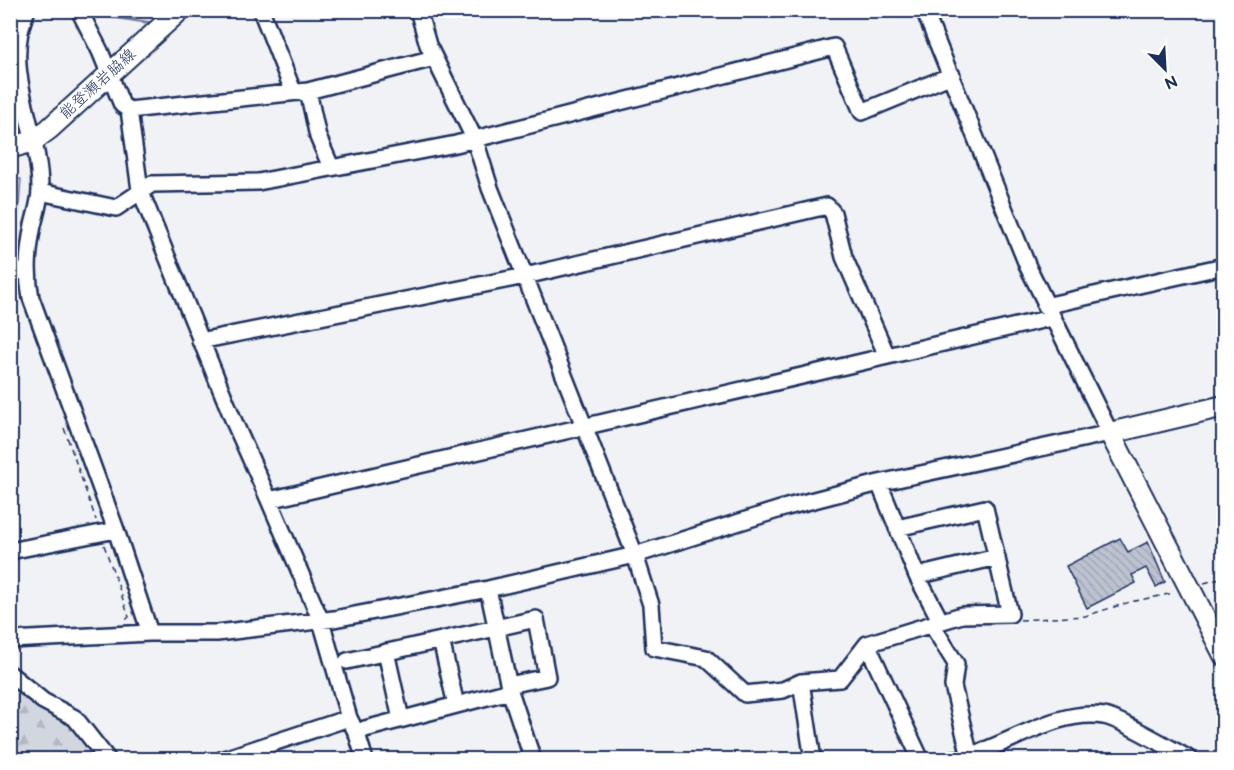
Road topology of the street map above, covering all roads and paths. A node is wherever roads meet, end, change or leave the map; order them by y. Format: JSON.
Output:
{"nodes":[{"id":1,"x":27,"y":10,"type":"edge"},
{"id":2,"x":79,"y":10,"type":"edge"},
{"id":3,"x":180,"y":10,"type":"edge"},
{"id":4,"x":261,"y":10,"type":"edge"},
{"id":5,"x":418,"y":10,"type":"edge"},
{"id":6,"x":925,"y":11,"type":"edge"},
{"id":7,"x":434,"y":58,"type":"junction"},
{"id":8,"x":110,"y":74,"type":"junction"},
{"id":9,"x":952,"y":75,"type":"junction"},
{"id":10,"x":301,"y":91,"type":"junction"},
{"id":11,"x":129,"y":110,"type":"junction"},
{"id":12,"x":475,"y":140,"type":"junction"},
{"id":13,"x":33,"y":141,"type":"junction"},
{"id":14,"x":10,"y":148,"type":"edge"},
{"id":15,"x":331,"y":166,"type":"junction"},
{"id":16,"x":140,"y":190,"type":"junction"},
{"id":17,"x":40,"y":192,"type":"junction"},
{"id":18,"x":1224,"y":266,"type":"edge"},
{"id":19,"x":26,"y":270,"type":"junction"},
{"id":20,"x":10,"y":276,"type":"edge"},
{"id":21,"x":525,"y":276,"type":"junction"},
{"id":22,"x":1048,"y":312,"type":"junction"},
{"id":23,"x":200,"y":340,"type":"junction"},
{"id":24,"x":887,"y":356,"type":"junction"},
{"id":25,"x":1224,"y":406,"type":"edge"},
{"id":26,"x":583,"y":427,"type":"junction"},
{"id":27,"x":1110,"y":433,"type":"junction"},
{"id":28,"x":879,"y":483,"type":"junction"},
{"id":29,"x":269,"y":500,"type":"junction"},
{"id":30,"x":897,"y":528,"type":"junction"},
{"id":31,"x":117,"y":530,"type":"junction"},
{"id":32,"x":10,"y":551,"type":"edge"},
{"id":33,"x":635,"y":555,"type":"junction"},
{"id":34,"x":997,"y":557,"type":"junction"},
{"id":35,"x":917,"y":576,"type":"junction"},
{"id":36,"x":1224,"y":578,"type":"edge"},
{"id":37,"x":1190,"y":586,"type":"junction"},
{"id":38,"x":488,"y":589,"type":"junction"},
{"id":39,"x":321,"y":621,"type":"junction"},
{"id":40,"x":1015,"y":621,"type":"dead end"},
{"id":41,"x":936,"y":623,"type":"junction"},
{"id":42,"x":496,"y":627,"type":"junction"},
{"id":43,"x":150,"y":633,"type":"junction"},
{"id":44,"x":10,"y":640,"type":"edge"},
{"id":45,"x":441,"y":640,"type":"junction"},
{"id":46,"x":867,"y":644,"type":"junction"},
{"id":47,"x":386,"y":652,"type":"junction"},
{"id":48,"x":1224,"y":655,"type":"edge"},
{"id":49,"x":347,"y":661,"type":"dead end"},
{"id":50,"x":10,"y":674,"type":"edge"},
{"id":51,"x":801,"y":682,"type":"junction"},
{"id":52,"x":510,"y":688,"type":"junction"},
{"id":53,"x":456,"y":705,"type":"junction"},
{"id":54,"x":349,"y":718,"type":"junction"},
{"id":55,"x":401,"y":719,"type":"junction"},
{"id":56,"x":357,"y":734,"type":"junction"},
{"id":57,"x":970,"y":757,"type":"junction"},
{"id":58,"x":108,"y":759,"type":"edge"},
{"id":59,"x":221,"y":759,"type":"edge"},
{"id":60,"x":365,"y":759,"type":"edge"},
{"id":61,"x":533,"y":759,"type":"edge"},
{"id":62,"x":813,"y":759,"type":"edge"},
{"id":63,"x":921,"y":759,"type":"edge"},
{"id":64,"x":951,"y":759,"type":"edge"},
{"id":65,"x":1191,"y":759,"type":"edge"}],
"edges":[{"from":1,"to":13,"type":"street"},
{"from":2,"to":8,"type":"street"},
{"from":3,"to":8,"type":"main road","name":"能登瀬岩脇線"},
{"from":4,"to":10,"type":"street"},
{"from":5,"to":7,"type":"street"},
{"from":6,"to":9,"type":"street"},
{"from":7,"to":10,"type":"street"},
{"from":7,"to":12,"type":"street"},
{"from":8,"to":11,"type":"street"},
{"from":8,"to":13,"type":"main road","name":"能登瀬岩脇線"},
{"from":9,"to":12,"type":"street"},
{"from":9,"to":22,"type":"street"},
{"from":10,"to":11,"type":"street"},
{"from":10,"to":15,"type":"street"},
{"from":11,"to":16,"type":"street"},
{"from":12,"to":15,"type":"street"},
{"from":12,"to":21,"type":"street"},
{"from":13,"to":14,"type":"main road","name":"能登瀬岩脇線"},
{"from":13,"to":17,"type":"street"},
{"from":15,"to":16,"type":"street"},
{"from":16,"to":17,"type":"street"},
{"from":16,"to":23,"type":"street"},
{"from":17,"to":19,"type":"street"},
{"from":18,"to":22,"type":"street"},
{"from":19,"to":20,"type":"street"},
{"from":19,"to":31,"type":"street"},
{"from":21,"to":23,"type":"street"},
{"from":21,"to":24,"type":"street"},
{"from":21,"to":26,"type":"street"},
{"from":22,"to":24,"type":"street"},
{"from":22,"to":27,"type":"street"},
{"from":23,"to":29,"type":"street"},
{"from":24,"to":26,"type":"street"},
{"from":25,"to":27,"type":"main road"},
{"from":26,"to":29,"type":"street"},
{"from":26,"to":33,"type":"street"},
{"from":27,"to":28,"type":"street"},
{"from":27,"to":37,"type":"main road"},
{"from":28,"to":30,"type":"street"},
{"from":28,"to":33,"type":"street"},
{"from":29,"to":39,"type":"street"},
{"from":30,"to":34,"type":"street"},
{"from":30,"to":35,"type":"street"},
{"from":31,"to":32,"type":"street"},
{"from":31,"to":43,"type":"street"},
{"from":33,"to":38,"type":"street"},
{"from":33,"to":51,"type":"street"},
{"from":34,"to":35,"type":"street"},
{"from":34,"to":41,"type":"street"},
{"from":35,"to":41,"type":"street"},
{"from":36,"to":37,"type":"path"},
{"from":37,"to":40,"type":"path"},
{"from":37,"to":48,"type":"main road"},
{"from":38,"to":39,"type":"street"},
{"from":38,"to":42,"type":"street"},
{"from":39,"to":43,"type":"street"},
{"from":39,"to":54,"type":"street"},
{"from":41,"to":46,"type":"street"},
{"from":41,"to":57,"type":"street"},
{"from":42,"to":45,"type":"street"},
{"from":42,"to":52,"type":"street"},
{"from":42,"to":52,"type":"street"},
{"from":43,"to":44,"type":"street"},
{"from":45,"to":47,"type":"street"},
{"from":45,"to":53,"type":"street"},
{"from":46,"to":51,"type":"street"},
{"from":46,"to":63,"type":"street"},
{"from":47,"to":49,"type":"street"},
{"from":47,"to":55,"type":"street"},
{"from":50,"to":58,"type":"street"},
{"from":51,"to":62,"type":"street"},
{"from":52,"to":53,"type":"street"},
{"from":52,"to":61,"type":"street"},
{"from":53,"to":55,"type":"street"},
{"from":54,"to":56,"type":"street"},
{"from":54,"to":59,"type":"street"},
{"from":55,"to":56,"type":"street"},
{"from":56,"to":60,"type":"street"},
{"from":57,"to":64,"type":"street"},
{"from":57,"to":65,"type":"street"}]}
